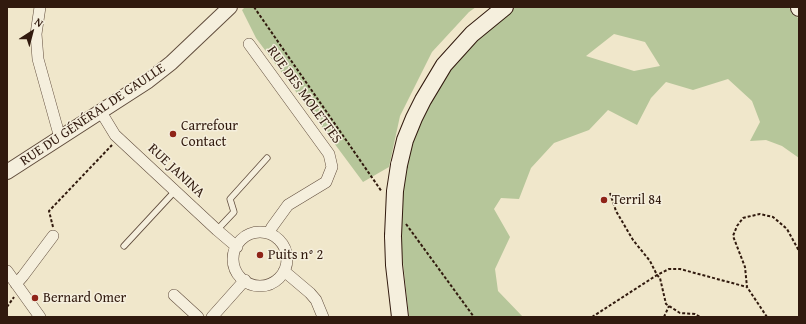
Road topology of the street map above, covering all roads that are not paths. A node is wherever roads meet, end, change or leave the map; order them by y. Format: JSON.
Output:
{"nodes":[{"id":1,"x":40,"y":7,"type":"edge"},
{"id":2,"x":230,"y":7,"type":"edge"},
{"id":3,"x":505,"y":7,"type":"edge"},
{"id":4,"x":249,"y":44,"type":"dead end"},
{"id":5,"x":101,"y":112,"type":"junction"},
{"id":6,"x":60,"y":138,"type":"junction"},
{"id":7,"x":267,"y":158,"type":"dead end"},
{"id":8,"x":7,"y":172,"type":"edge"},
{"id":9,"x":175,"y":191,"type":"junction"},
{"id":10,"x":217,"y":230,"type":"junction"},
{"id":11,"x":269,"y":233,"type":"junction"},
{"id":12,"x":53,"y":236,"type":"road end"},
{"id":13,"x":124,"y":246,"type":"dead end"},
{"id":14,"x":236,"y":247,"type":"junction"},
{"id":15,"x":7,"y":271,"type":"edge"},
{"id":16,"x":284,"y":271,"type":"junction"},
{"id":17,"x":244,"y":280,"type":"junction"},
{"id":18,"x":16,"y":284,"type":"junction"},
{"id":19,"x":174,"y":296,"type":"dead end"},
{"id":20,"x":40,"y":317,"type":"edge"},
{"id":21,"x":198,"y":317,"type":"edge"},
{"id":22,"x":212,"y":317,"type":"edge"},
{"id":23,"x":323,"y":317,"type":"edge"},
{"id":24,"x":400,"y":317,"type":"edge"}],
"edges":[{"from":1,"to":6,"type":"street"},
{"from":2,"to":5,"type":"street","name":"RUE DU GÉNÉRAL DE GAULLE"},
{"from":3,"to":24,"type":"main road","bridge":true},
{"from":4,"to":11,"type":"street","name":"RUE DES MOLETTES"},
{"from":5,"to":6,"type":"street","name":"RUE DU GÉNÉRAL DE GAULLE"},
{"from":5,"to":9,"type":"street","name":"RUE JANINA"},
{"from":6,"to":8,"type":"street","name":"RUE DU GÉNÉRAL DE GAULLE"},
{"from":7,"to":10,"type":"lane"},
{"from":9,"to":10,"type":"street","name":"RUE JANINA"},
{"from":9,"to":13,"type":"lane"},
{"from":10,"to":14,"type":"street","name":"RUE JANINA"},
{"from":11,"to":14,"type":"street"},
{"from":11,"to":16,"type":"street"},
{"from":12,"to":18,"type":"street"},
{"from":14,"to":17,"type":"street"},
{"from":15,"to":18,"type":"street"},
{"from":16,"to":17,"type":"street"},
{"from":16,"to":23,"type":"street"},
{"from":17,"to":22,"type":"street"},
{"from":18,"to":20,"type":"street"},
{"from":19,"to":21,"type":"street"}]}
